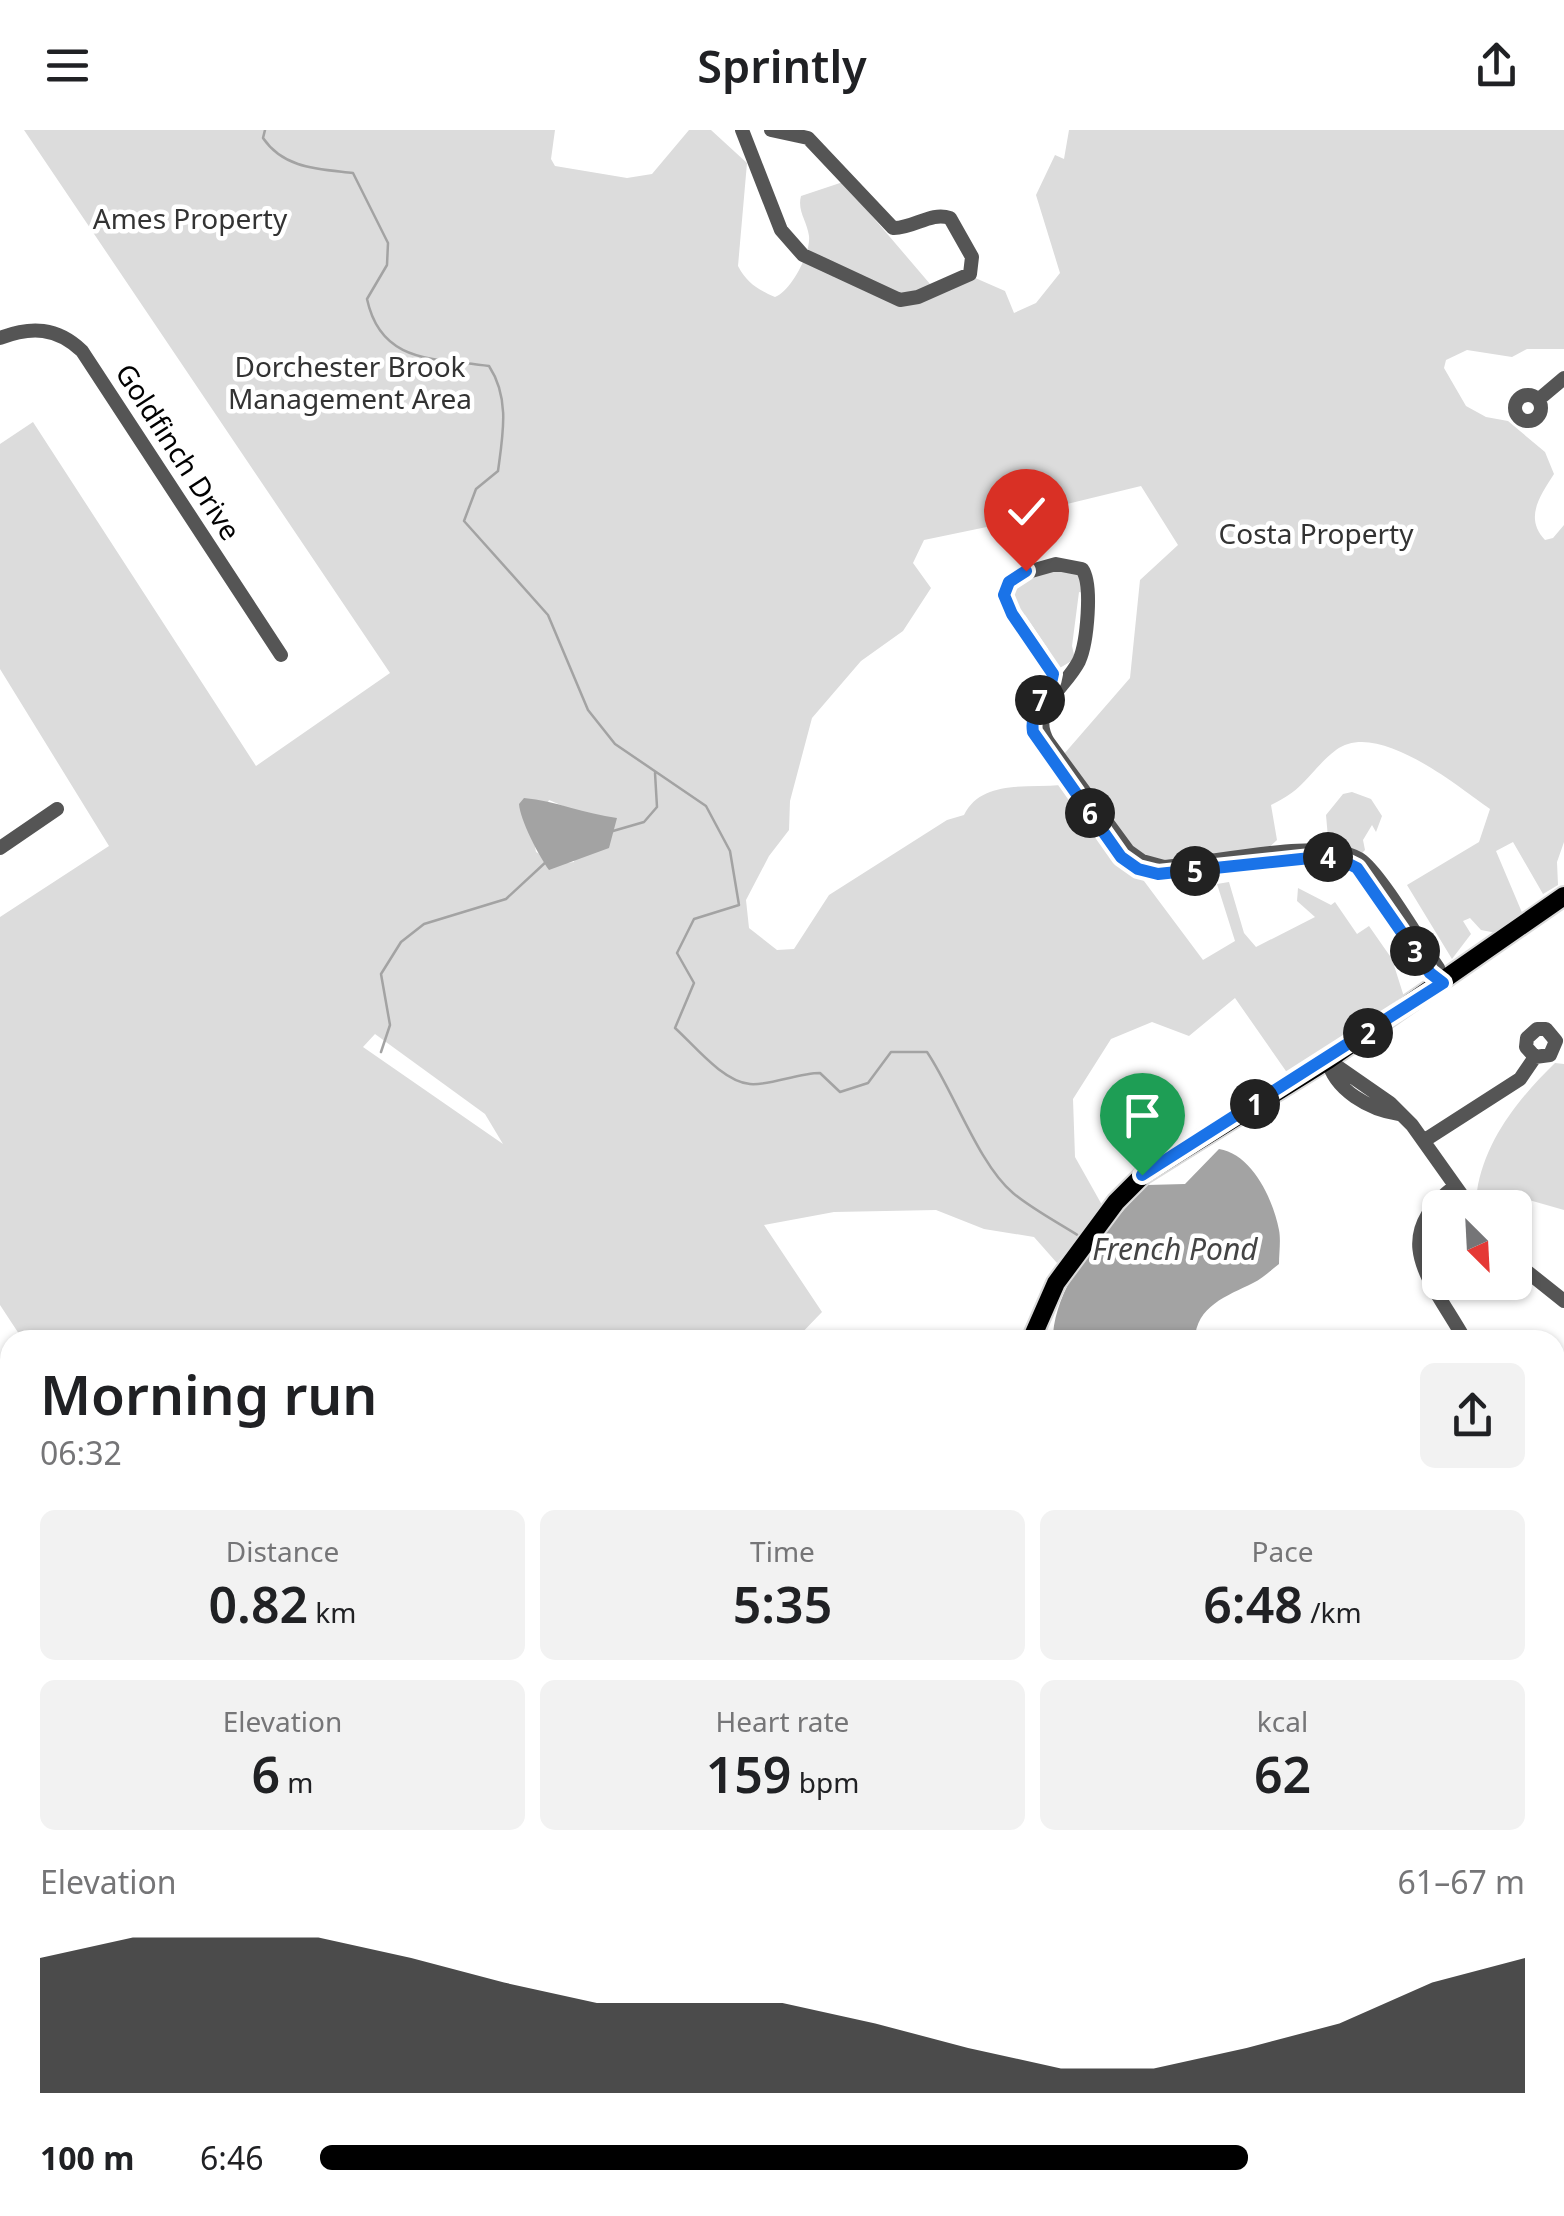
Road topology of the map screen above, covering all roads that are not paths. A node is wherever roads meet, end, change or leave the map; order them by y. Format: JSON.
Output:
{"nodes":[{"id":1,"x":742,"y":130,"type":"edge"},
{"id":2,"x":770,"y":130,"type":"edge"},
{"id":3,"x":0,"y":338,"type":"edge"},
{"id":4,"x":1564,"y":378,"type":"edge"},
{"id":5,"x":1538,"y":400,"type":"dead end"},
{"id":6,"x":281,"y":654,"type":"dead end"},
{"id":7,"x":1053,"y":674,"type":"junction"},
{"id":8,"x":1069,"y":674,"type":"junction"},
{"id":9,"x":58,"y":809,"type":"dead end"},
{"id":10,"x":0,"y":848,"type":"edge"},
{"id":11,"x":1234,"y":863,"type":"junction"},
{"id":12,"x":1564,"y":896,"type":"edge"},
{"id":13,"x":1443,"y":983,"type":"junction"},
{"id":14,"x":1535,"y":1057,"type":"dead end"},
{"id":15,"x":1328,"y":1060,"type":"junction"},
{"id":16,"x":1425,"y":1140,"type":"junction"},
{"id":17,"x":1455,"y":1186,"type":"junction"},
{"id":18,"x":1458,"y":1190,"type":"edge"},
{"id":19,"x":1532,"y":1276,"type":"edge"},
{"id":20,"x":1564,"y":1302,"type":"edge"},
{"id":21,"x":1036,"y":1330,"type":"edge"},
{"id":22,"x":1460,"y":1330,"type":"edge"}],
"edges":[{"from":1,"to":2,"type":"street"},
{"from":3,"to":6,"type":"street","name":"Goldfinch Drive"},
{"from":4,"to":5,"type":"street"},
{"from":7,"to":8,"type":"street"},
{"from":7,"to":8,"type":"street"},
{"from":7,"to":11,"type":"street"},
{"from":8,"to":11,"type":"street"},
{"from":9,"to":10,"type":"street"},
{"from":11,"to":13,"type":"street"},
{"from":12,"to":13,"type":"main road"},
{"from":13,"to":15,"type":"main road"},
{"from":14,"to":16,"type":"street"},
{"from":15,"to":16,"type":"street"},
{"from":15,"to":21,"type":"main road"},
{"from":16,"to":17,"type":"street"},
{"from":17,"to":18,"type":"street"},
{"from":17,"to":22,"type":"street"},
{"from":19,"to":20,"type":"street"}]}
